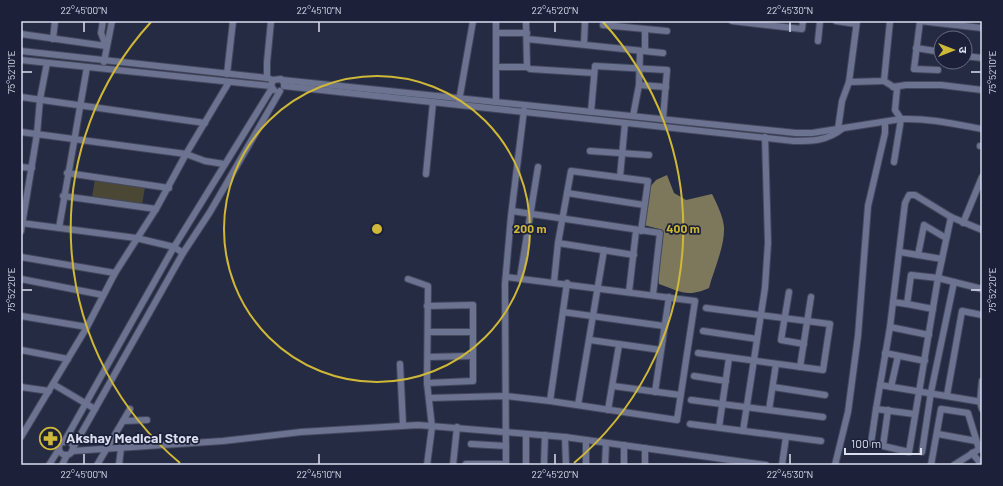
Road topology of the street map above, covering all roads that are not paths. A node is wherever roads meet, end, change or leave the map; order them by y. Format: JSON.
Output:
{"nodes":[{"id":1,"x":56,"y":21,"type":"edge"},
{"id":2,"x":103,"y":21,"type":"edge"},
{"id":3,"x":112,"y":21,"type":"edge"},
{"id":4,"x":233,"y":21,"type":"edge"},
{"id":5,"x":271,"y":21,"type":"edge"},
{"id":6,"x":474,"y":21,"type":"edge"},
{"id":7,"x":496,"y":21,"type":"edge"},
{"id":8,"x":526,"y":21,"type":"edge"},
{"id":9,"x":585,"y":21,"type":"edge"},
{"id":10,"x":732,"y":21,"type":"edge"},
{"id":11,"x":802,"y":21,"type":"edge"},
{"id":12,"x":820,"y":21,"type":"edge"},
{"id":13,"x":836,"y":21,"type":"edge"},
{"id":14,"x":890,"y":21,"type":"edge"},
{"id":15,"x":920,"y":21,"type":"edge"},
{"id":16,"x":856,"y":22,"type":"edge"},
{"id":17,"x":963,"y":23,"type":"edge"},
{"id":18,"x":603,"y":25,"type":"dead end"},
{"id":19,"x":982,"y":28,"type":"edge"},
{"id":20,"x":646,"y":30,"type":"junction"},
{"id":21,"x":667,"y":31,"type":"dead end"},
{"id":22,"x":497,"y":33,"type":"junction"},
{"id":23,"x":21,"y":34,"type":"edge"},
{"id":24,"x":527,"y":36,"type":"junction"},
{"id":25,"x":53,"y":39,"type":"junction"},
{"id":26,"x":818,"y":41,"type":"dead end"},
{"id":27,"x":584,"y":44,"type":"junction"},
{"id":28,"x":106,"y":46,"type":"junction"},
{"id":29,"x":916,"y":48,"type":"junction"},
{"id":30,"x":643,"y":51,"type":"junction"},
{"id":31,"x":933,"y":51,"type":"edge"},
{"id":32,"x":21,"y":52,"type":"edge"},
{"id":33,"x":663,"y":53,"type":"dead end"},
{"id":34,"x":21,"y":60,"type":"edge"},
{"id":35,"x":104,"y":60,"type":"junction"},
{"id":36,"x":47,"y":63,"type":"junction"},
{"id":37,"x":87,"y":67,"type":"junction"},
{"id":38,"x":497,"y":67,"type":"junction"},
{"id":39,"x":527,"y":67,"type":"junction"},
{"id":40,"x":640,"y":68,"type":"junction"},
{"id":41,"x":103,"y":69,"type":"junction"},
{"id":42,"x":938,"y":70,"type":"dead end"},
{"id":43,"x":226,"y":74,"type":"junction"},
{"id":44,"x":594,"y":74,"type":"junction"},
{"id":45,"x":884,"y":81,"type":"junction"},
{"id":46,"x":229,"y":82,"type":"junction"},
{"id":47,"x":849,"y":82,"type":"junction"},
{"id":48,"x":271,"y":83,"type":"junction"},
{"id":49,"x":639,"y":85,"type":"junction"},
{"id":50,"x":282,"y":86,"type":"junction"},
{"id":51,"x":666,"y":87,"type":"junction"},
{"id":52,"x":893,"y":87,"type":"junction"},
{"id":53,"x":982,"y":90,"type":"edge"},
{"id":54,"x":21,"y":97,"type":"edge"},
{"id":55,"x":459,"y":98,"type":"junction"},
{"id":56,"x":40,"y":99,"type":"junction"},
{"id":57,"x":433,"y":102,"type":"junction"},
{"id":58,"x":496,"y":102,"type":"junction"},
{"id":59,"x":80,"y":104,"type":"junction"},
{"id":60,"x":458,"y":104,"type":"junction"},
{"id":61,"x":524,"y":105,"type":"junction"},
{"id":62,"x":591,"y":112,"type":"junction"},
{"id":63,"x":524,"y":113,"type":"junction"},
{"id":64,"x":633,"y":116,"type":"junction"},
{"id":65,"x":663,"y":119,"type":"junction"},
{"id":66,"x":901,"y":119,"type":"junction"},
{"id":67,"x":204,"y":122,"type":"junction"},
{"id":68,"x":885,"y":122,"type":"junction"},
{"id":69,"x":625,"y":123,"type":"junction"},
{"id":70,"x":840,"y":129,"type":"junction"},
{"id":71,"x":982,"y":129,"type":"edge"},
{"id":72,"x":21,"y":132,"type":"edge"},
{"id":73,"x":803,"y":133,"type":"junction"},
{"id":74,"x":37,"y":134,"type":"junction"},
{"id":75,"x":765,"y":137,"type":"junction"},
{"id":76,"x":73,"y":139,"type":"junction"},
{"id":77,"x":803,"y":141,"type":"junction"},
{"id":78,"x":590,"y":151,"type":"dead end"},
{"id":79,"x":186,"y":154,"type":"junction"},
{"id":80,"x":623,"y":154,"type":"junction"},
{"id":81,"x":649,"y":156,"type":"dead end"},
{"id":82,"x":894,"y":162,"type":"dead end"},
{"id":83,"x":224,"y":164,"type":"junction"},
{"id":84,"x":21,"y":166,"type":"edge"},
{"id":85,"x":538,"y":167,"type":"dead end"},
{"id":86,"x":32,"y":168,"type":"junction"},
{"id":87,"x":67,"y":173,"type":"junction"},
{"id":88,"x":426,"y":174,"type":"dead end"},
{"id":89,"x":620,"y":177,"type":"junction"},
{"id":90,"x":982,"y":177,"type":"edge"},
{"id":91,"x":169,"y":188,"type":"junction"},
{"id":92,"x":980,"y":188,"type":"edge"},
{"id":93,"x":568,"y":193,"type":"junction"},
{"id":94,"x":63,"y":196,"type":"junction"},
{"id":95,"x":644,"y":205,"type":"junction"},
{"id":96,"x":156,"y":209,"type":"junction"},
{"id":97,"x":512,"y":211,"type":"junction"},
{"id":98,"x":531,"y":214,"type":"junction"},
{"id":99,"x":952,"y":217,"type":"junction"},
{"id":100,"x":562,"y":218,"type":"junction"},
{"id":101,"x":22,"y":223,"type":"edge"},
{"id":102,"x":963,"y":223,"type":"junction"},
{"id":103,"x":59,"y":228,"type":"junction"},
{"id":104,"x":982,"y":230,"type":"edge"},
{"id":105,"x":21,"y":231,"type":"edge"},
{"id":106,"x":639,"y":231,"type":"junction"},
{"id":107,"x":136,"y":238,"type":"junction"},
{"id":108,"x":946,"y":238,"type":"junction"},
{"id":109,"x":558,"y":243,"type":"junction"},
{"id":110,"x":174,"y":247,"type":"junction"},
{"id":111,"x":604,"y":250,"type":"junction"},
{"id":112,"x":900,"y":252,"type":"junction"},
{"id":113,"x":183,"y":253,"type":"junction"},
{"id":114,"x":634,"y":255,"type":"junction"},
{"id":115,"x":918,"y":255,"type":"junction"},
{"id":116,"x":21,"y":257,"type":"edge"},
{"id":117,"x":942,"y":259,"type":"junction"},
{"id":118,"x":115,"y":273,"type":"junction"},
{"id":119,"x":506,"y":277,"type":"junction"},
{"id":120,"x":520,"y":278,"type":"junction"},
{"id":121,"x":938,"y":278,"type":"junction"},
{"id":122,"x":21,"y":279,"type":"edge"},
{"id":123,"x":408,"y":279,"type":"dead end"},
{"id":124,"x":554,"y":282,"type":"junction"},
{"id":125,"x":954,"y":282,"type":"junction"},
{"id":126,"x":567,"y":283,"type":"junction"},
{"id":127,"x":598,"y":288,"type":"junction"},
{"id":128,"x":982,"y":289,"type":"edge"},
{"id":129,"x":629,"y":292,"type":"junction"},
{"id":130,"x":789,"y":292,"type":"dead end"},
{"id":131,"x":104,"y":294,"type":"junction"},
{"id":132,"x":653,"y":294,"type":"junction"},
{"id":133,"x":669,"y":297,"type":"junction"},
{"id":134,"x":811,"y":297,"type":"dead end"},
{"id":135,"x":893,"y":302,"type":"junction"},
{"id":136,"x":907,"y":304,"type":"junction"},
{"id":137,"x":427,"y":306,"type":"junction"},
{"id":138,"x":706,"y":308,"type":"dead end"},
{"id":139,"x":933,"y":309,"type":"junction"},
{"id":140,"x":563,"y":312,"type":"junction"},
{"id":141,"x":760,"y":315,"type":"junction"},
{"id":142,"x":982,"y":315,"type":"edge"},
{"id":143,"x":21,"y":316,"type":"edge"},
{"id":144,"x":593,"y":316,"type":"junction"},
{"id":145,"x":785,"y":318,"type":"junction"},
{"id":146,"x":807,"y":320,"type":"junction"},
{"id":147,"x":664,"y":326,"type":"junction"},
{"id":148,"x":890,"y":326,"type":"junction"},
{"id":149,"x":87,"y":327,"type":"junction"},
{"id":150,"x":702,"y":331,"type":"dead end"},
{"id":151,"x":428,"y":332,"type":"junction"},
{"id":152,"x":472,"y":332,"type":"junction"},
{"id":153,"x":929,"y":335,"type":"junction"},
{"id":154,"x":757,"y":339,"type":"junction"},
{"id":155,"x":590,"y":340,"type":"junction"},
{"id":156,"x":804,"y":344,"type":"junction"},
{"id":157,"x":619,"y":345,"type":"junction"},
{"id":158,"x":21,"y":350,"type":"edge"},
{"id":159,"x":661,"y":350,"type":"junction"},
{"id":160,"x":698,"y":353,"type":"dead end"},
{"id":161,"x":885,"y":353,"type":"junction"},
{"id":162,"x":428,"y":356,"type":"junction"},
{"id":163,"x":472,"y":356,"type":"junction"},
{"id":164,"x":898,"y":356,"type":"junction"},
{"id":165,"x":729,"y":358,"type":"junction"},
{"id":166,"x":68,"y":359,"type":"junction"},
{"id":167,"x":754,"y":361,"type":"junction"},
{"id":168,"x":925,"y":361,"type":"junction"},
{"id":169,"x":400,"y":364,"type":"dead end"},
{"id":170,"x":776,"y":364,"type":"junction"},
{"id":171,"x":800,"y":367,"type":"junction"},
{"id":172,"x":694,"y":376,"type":"dead end"},
{"id":173,"x":726,"y":381,"type":"junction"},
{"id":174,"x":982,"y":381,"type":"edge"},
{"id":175,"x":427,"y":383,"type":"junction"},
{"id":176,"x":53,"y":384,"type":"junction"},
{"id":177,"x":880,"y":385,"type":"junction"},
{"id":178,"x":612,"y":386,"type":"junction"},
{"id":179,"x":21,"y":387,"type":"edge"},
{"id":180,"x":773,"y":387,"type":"junction"},
{"id":181,"x":891,"y":387,"type":"junction"},
{"id":182,"x":49,"y":391,"type":"junction"},
{"id":183,"x":919,"y":391,"type":"junction"},
{"id":184,"x":655,"y":392,"type":"junction"},
{"id":185,"x":932,"y":392,"type":"junction"},
{"id":186,"x":680,"y":395,"type":"junction"},
{"id":187,"x":824,"y":395,"type":"dead end"},
{"id":188,"x":947,"y":395,"type":"junction"},
{"id":189,"x":504,"y":396,"type":"junction"},
{"id":190,"x":429,"y":398,"type":"junction"},
{"id":191,"x":691,"y":400,"type":"dead end"},
{"id":192,"x":550,"y":401,"type":"junction"},
{"id":193,"x":981,"y":402,"type":"edge"},
{"id":194,"x":723,"y":403,"type":"junction"},
{"id":195,"x":84,"y":404,"type":"junction"},
{"id":196,"x":578,"y":405,"type":"junction"},
{"id":197,"x":747,"y":407,"type":"junction"},
{"id":198,"x":876,"y":408,"type":"junction"},
{"id":199,"x":95,"y":409,"type":"junction"},
{"id":200,"x":130,"y":409,"type":"dead end"},
{"id":201,"x":982,"y":409,"type":"edge"},
{"id":202,"x":608,"y":410,"type":"junction"},
{"id":203,"x":770,"y":410,"type":"junction"},
{"id":204,"x":888,"y":410,"type":"junction"},
{"id":205,"x":914,"y":414,"type":"junction"},
{"id":206,"x":823,"y":417,"type":"dead end"},
{"id":207,"x":123,"y":420,"type":"junction"},
{"id":208,"x":147,"y":420,"type":"dead end"},
{"id":209,"x":690,"y":424,"type":"dead end"},
{"id":210,"x":403,"y":425,"type":"junction"},
{"id":211,"x":432,"y":427,"type":"junction"},
{"id":212,"x":457,"y":427,"type":"junction"},
{"id":213,"x":720,"y":427,"type":"junction"},
{"id":214,"x":744,"y":431,"type":"junction"},
{"id":215,"x":506,"y":432,"type":"junction"},
{"id":216,"x":526,"y":434,"type":"junction"},
{"id":217,"x":938,"y":434,"type":"junction"},
{"id":218,"x":545,"y":435,"type":"junction"},
{"id":219,"x":21,"y":437,"type":"edge"},
{"id":220,"x":565,"y":437,"type":"junction"},
{"id":221,"x":786,"y":437,"type":"junction"},
{"id":222,"x":586,"y":440,"type":"junction"},
{"id":223,"x":821,"y":441,"type":"dead end"},
{"id":224,"x":976,"y":441,"type":"junction"},
{"id":225,"x":64,"y":442,"type":"junction"},
{"id":226,"x":606,"y":442,"type":"junction"},
{"id":227,"x":871,"y":443,"type":"dead end"},
{"id":228,"x":471,"y":444,"type":"dead end"},
{"id":229,"x":624,"y":445,"type":"junction"},
{"id":230,"x":506,"y":446,"type":"junction"},
{"id":231,"x":121,"y":448,"type":"junction"},
{"id":232,"x":645,"y":448,"type":"junction"},
{"id":233,"x":980,"y":448,"type":"edge"},
{"id":234,"x":59,"y":449,"type":"junction"},
{"id":235,"x":106,"y":449,"type":"junction"},
{"id":236,"x":71,"y":451,"type":"junction"},
{"id":237,"x":922,"y":452,"type":"dead end"},
{"id":238,"x":972,"y":453,"type":"junction"},
{"id":239,"x":466,"y":464,"type":"dead end"},
{"id":240,"x":506,"y":464,"type":"edge"},
{"id":241,"x":49,"y":465,"type":"edge"},
{"id":242,"x":62,"y":465,"type":"edge"},
{"id":243,"x":97,"y":465,"type":"edge"},
{"id":244,"x":119,"y":465,"type":"edge"},
{"id":245,"x":428,"y":465,"type":"edge"},
{"id":246,"x":453,"y":465,"type":"edge"},
{"id":247,"x":526,"y":465,"type":"edge"},
{"id":248,"x":544,"y":465,"type":"edge"},
{"id":249,"x":566,"y":465,"type":"edge"},
{"id":250,"x":586,"y":465,"type":"edge"},
{"id":251,"x":605,"y":465,"type":"edge"},
{"id":252,"x":624,"y":465,"type":"edge"},
{"id":253,"x":645,"y":465,"type":"edge"},
{"id":254,"x":766,"y":465,"type":"edge"},
{"id":255,"x":782,"y":465,"type":"edge"},
{"id":256,"x":835,"y":465,"type":"edge"},
{"id":257,"x":931,"y":465,"type":"edge"},
{"id":258,"x":954,"y":465,"type":"edge"},
{"id":259,"x":982,"y":465,"type":"edge"}],
"edges":[{"from":1,"to":25,"type":"street"},
{"from":2,"to":28,"type":"street"},
{"from":3,"to":28,"type":"street"},
{"from":4,"to":43,"type":"street"},
{"from":5,"to":48,"type":"street"},
{"from":6,"to":55,"type":"street"},
{"from":7,"to":22,"type":"street"},
{"from":8,"to":24,"type":"street"},
{"from":9,"to":27,"type":"street"},
{"from":10,"to":11,"type":"street"},
{"from":12,"to":26,"type":"street"},
{"from":13,"to":16,"type":"street"},
{"from":14,"to":45,"type":"street"},
{"from":15,"to":17,"type":"street"},
{"from":15,"to":29,"type":"street"},
{"from":16,"to":47,"type":"street"},
{"from":17,"to":19,"type":"street"},
{"from":18,"to":20,"type":"street"},
{"from":20,"to":21,"type":"street"},
{"from":20,"to":30,"type":"street"},
{"from":22,"to":24,"type":"street"},
{"from":22,"to":38,"type":"street"},
{"from":23,"to":25,"type":"street"},
{"from":24,"to":27,"type":"street"},
{"from":24,"to":39,"type":"street"},
{"from":25,"to":28,"type":"street"},
{"from":27,"to":30,"type":"street"},
{"from":28,"to":35,"type":"street"},
{"from":29,"to":31,"type":"street"},
{"from":29,"to":42,"type":"street"},
{"from":30,"to":33,"type":"street"},
{"from":30,"to":40,"type":"street"},
{"from":32,"to":35,"type":"street"},
{"from":34,"to":36,"type":"street"},
{"from":35,"to":41,"type":"street"},
{"from":35,"to":43,"type":"street"},
{"from":36,"to":37,"type":"street"},
{"from":36,"to":56,"type":"street"},
{"from":37,"to":41,"type":"street"},
{"from":37,"to":59,"type":"street"},
{"from":38,"to":39,"type":"street"},
{"from":38,"to":58,"type":"street"},
{"from":39,"to":44,"type":"street"},
{"from":40,"to":44,"type":"street"},
{"from":40,"to":49,"type":"street"},
{"from":40,"to":51,"type":"street"},
{"from":41,"to":46,"type":"street"},
{"from":43,"to":48,"type":"street"},
{"from":44,"to":62,"type":"street"},
{"from":45,"to":47,"type":"street"},
{"from":45,"to":52,"type":"street"},
{"from":46,"to":48,"type":"street"},
{"from":46,"to":67,"type":"street"},
{"from":47,"to":70,"type":"street"},
{"from":48,"to":50,"type":"street"},
{"from":48,"to":50,"type":"street"},
{"from":48,"to":83,"type":"street"},
{"from":49,"to":51,"type":"street"},
{"from":49,"to":64,"type":"street"},
{"from":50,"to":55,"type":"street"},
{"from":50,"to":57,"type":"street"},
{"from":50,"to":113,"type":"street"},
{"from":51,"to":65,"type":"street"},
{"from":52,"to":53,"type":"street"},
{"from":52,"to":66,"type":"street"},
{"from":54,"to":56,"type":"street"},
{"from":55,"to":58,"type":"street"},
{"from":55,"to":60,"type":"street"},
{"from":56,"to":59,"type":"street"},
{"from":56,"to":74,"type":"street"},
{"from":57,"to":60,"type":"street"},
{"from":57,"to":88,"type":"street"},
{"from":58,"to":61,"type":"street"},
{"from":59,"to":67,"type":"street"},
{"from":59,"to":76,"type":"street"},
{"from":60,"to":63,"type":"street"},
{"from":61,"to":62,"type":"street"},
{"from":61,"to":63,"type":"street"},
{"from":62,"to":64,"type":"street"},
{"from":63,"to":69,"type":"street"},
{"from":63,"to":97,"type":"street"},
{"from":64,"to":65,"type":"street"},
{"from":65,"to":73,"type":"street"},
{"from":66,"to":68,"type":"street"},
{"from":66,"to":71,"type":"street"},
{"from":66,"to":82,"type":"street"},
{"from":67,"to":79,"type":"street"},
{"from":68,"to":70,"type":"street"},
{"from":68,"to":256,"type":"street"},
{"from":69,"to":75,"type":"street"},
{"from":69,"to":80,"type":"street"},
{"from":70,"to":73,"type":"street"},
{"from":70,"to":77,"type":"street"},
{"from":72,"to":74,"type":"street"},
{"from":73,"to":77,"type":"street"},
{"from":74,"to":76,"type":"street"},
{"from":74,"to":86,"type":"street"},
{"from":75,"to":77,"type":"street"},
{"from":75,"to":141,"type":"street"},
{"from":76,"to":79,"type":"street"},
{"from":76,"to":87,"type":"street"},
{"from":78,"to":80,"type":"street"},
{"from":79,"to":83,"type":"street"},
{"from":79,"to":91,"type":"street"},
{"from":80,"to":81,"type":"street"},
{"from":80,"to":89,"type":"street"},
{"from":83,"to":110,"type":"street"},
{"from":84,"to":86,"type":"street"},
{"from":85,"to":98,"type":"street"},
{"from":86,"to":101,"type":"street"},
{"from":87,"to":91,"type":"street"},
{"from":87,"to":94,"type":"street"},
{"from":89,"to":93,"type":"street"},
{"from":89,"to":95,"type":"street"},
{"from":90,"to":92,"type":"street"},
{"from":91,"to":96,"type":"street"},
{"from":92,"to":102,"type":"street"},
{"from":93,"to":95,"type":"street"},
{"from":93,"to":100,"type":"street"},
{"from":94,"to":96,"type":"street"},
{"from":94,"to":103,"type":"street"},
{"from":95,"to":106,"type":"street"},
{"from":96,"to":107,"type":"street"},
{"from":97,"to":98,"type":"street"},
{"from":97,"to":119,"type":"street"},
{"from":98,"to":100,"type":"street"},
{"from":98,"to":120,"type":"street"},
{"from":99,"to":102,"type":"street"},
{"from":99,"to":108,"type":"street"},
{"from":99,"to":112,"type":"street"},
{"from":100,"to":106,"type":"street"},
{"from":100,"to":109,"type":"street"},
{"from":101,"to":103,"type":"street"},
{"from":101,"to":105,"type":"street"},
{"from":102,"to":104,"type":"street"},
{"from":103,"to":107,"type":"street"},
{"from":106,"to":114,"type":"street"},
{"from":106,"to":132,"type":"street"},
{"from":107,"to":110,"type":"street"},
{"from":107,"to":118,"type":"street"},
{"from":108,"to":115,"type":"street"},
{"from":108,"to":117,"type":"street"},
{"from":109,"to":111,"type":"street"},
{"from":109,"to":124,"type":"street"},
{"from":110,"to":113,"type":"street"},
{"from":110,"to":195,"type":"street"},
{"from":111,"to":114,"type":"street"},
{"from":111,"to":127,"type":"street"},
{"from":112,"to":115,"type":"street"},
{"from":112,"to":135,"type":"street"},
{"from":113,"to":199,"type":"street"},
{"from":114,"to":129,"type":"street"},
{"from":115,"to":117,"type":"street"},
{"from":116,"to":118,"type":"street"},
{"from":117,"to":121,"type":"street"},
{"from":118,"to":131,"type":"street"},
{"from":119,"to":120,"type":"street"},
{"from":119,"to":189,"type":"street"},
{"from":120,"to":124,"type":"street"},
{"from":121,"to":125,"type":"street"},
{"from":121,"to":136,"type":"street"},
{"from":121,"to":139,"type":"street"},
{"from":122,"to":131,"type":"street"},
{"from":123,"to":137,"type":"street"},
{"from":124,"to":126,"type":"street"},
{"from":125,"to":128,"type":"street"},
{"from":125,"to":185,"type":"street"},
{"from":126,"to":127,"type":"street"},
{"from":126,"to":140,"type":"street"},
{"from":127,"to":129,"type":"street"},
{"from":127,"to":144,"type":"street"},
{"from":129,"to":132,"type":"street"},
{"from":130,"to":145,"type":"street"},
{"from":131,"to":149,"type":"street"},
{"from":132,"to":133,"type":"street"},
{"from":133,"to":147,"type":"street"},
{"from":133,"to":186,"type":"street"},
{"from":134,"to":146,"type":"street"},
{"from":135,"to":136,"type":"street"},
{"from":135,"to":148,"type":"street"},
{"from":136,"to":139,"type":"street"},
{"from":137,"to":151,"type":"street"},
{"from":137,"to":152,"type":"street"},
{"from":138,"to":141,"type":"street"},
{"from":139,"to":153,"type":"street"},
{"from":140,"to":144,"type":"street"},
{"from":140,"to":192,"type":"street"},
{"from":141,"to":145,"type":"street"},
{"from":141,"to":154,"type":"street"},
{"from":142,"to":188,"type":"street"},
{"from":143,"to":149,"type":"street"},
{"from":144,"to":147,"type":"street"},
{"from":144,"to":155,"type":"street"},
{"from":145,"to":146,"type":"street"},
{"from":145,"to":156,"type":"street"},
{"from":146,"to":156,"type":"street"},
{"from":146,"to":171,"type":"street"},
{"from":147,"to":159,"type":"street"},
{"from":148,"to":153,"type":"street"},
{"from":148,"to":161,"type":"street"},
{"from":149,"to":166,"type":"street"},
{"from":150,"to":154,"type":"street"},
{"from":151,"to":152,"type":"street"},
{"from":151,"to":162,"type":"street"},
{"from":152,"to":163,"type":"street"},
{"from":153,"to":168,"type":"street"},
{"from":154,"to":167,"type":"street"},
{"from":155,"to":157,"type":"street"},
{"from":155,"to":196,"type":"street"},
{"from":156,"to":171,"type":"street"},
{"from":157,"to":159,"type":"street"},
{"from":157,"to":178,"type":"street"},
{"from":158,"to":166,"type":"street"},
{"from":159,"to":184,"type":"street"},
{"from":160,"to":165,"type":"street"},
{"from":161,"to":164,"type":"street"},
{"from":161,"to":177,"type":"street"},
{"from":162,"to":163,"type":"street"},
{"from":162,"to":175,"type":"street"},
{"from":163,"to":175,"type":"street"},
{"from":164,"to":168,"type":"street"},
{"from":164,"to":181,"type":"street"},
{"from":165,"to":167,"type":"street"},
{"from":165,"to":173,"type":"street"},
{"from":166,"to":176,"type":"street"},
{"from":167,"to":170,"type":"street"},
{"from":167,"to":197,"type":"street"},
{"from":168,"to":183,"type":"street"},
{"from":169,"to":210,"type":"street"},
{"from":170,"to":171,"type":"street"},
{"from":170,"to":180,"type":"street"},
{"from":172,"to":173,"type":"street"},
{"from":173,"to":194,"type":"street"},
{"from":174,"to":193,"type":"street"},
{"from":175,"to":190,"type":"street"},
{"from":176,"to":182,"type":"street"},
{"from":176,"to":195,"type":"street"},
{"from":177,"to":181,"type":"street"},
{"from":177,"to":198,"type":"street"},
{"from":178,"to":184,"type":"street"},
{"from":178,"to":202,"type":"street"},
{"from":179,"to":182,"type":"street"},
{"from":180,"to":187,"type":"street"},
{"from":180,"to":203,"type":"street"},
{"from":181,"to":183,"type":"street"},
{"from":182,"to":219,"type":"street"},
{"from":183,"to":185,"type":"street"},
{"from":183,"to":205,"type":"street"},
{"from":184,"to":186,"type":"street"},
{"from":185,"to":188,"type":"street"},
{"from":185,"to":237,"type":"street"},
{"from":186,"to":202,"type":"street"},
{"from":188,"to":193,"type":"street"},
{"from":189,"to":190,"type":"street"},
{"from":189,"to":192,"type":"street"},
{"from":189,"to":215,"type":"street"},
{"from":190,"to":211,"type":"street"},
{"from":191,"to":194,"type":"street"},
{"from":192,"to":196,"type":"street"},
{"from":193,"to":201,"type":"street"},
{"from":194,"to":197,"type":"street"},
{"from":194,"to":213,"type":"street"},
{"from":195,"to":199,"type":"street"},
{"from":195,"to":225,"type":"street"},
{"from":196,"to":202,"type":"street"},
{"from":197,"to":203,"type":"street"},
{"from":197,"to":214,"type":"street"},
{"from":198,"to":204,"type":"street"},
{"from":198,"to":227,"type":"street"},
{"from":199,"to":236,"type":"street"},
{"from":200,"to":207,"type":"street"},
{"from":203,"to":206,"type":"street"},
{"from":204,"to":205,"type":"street"},
{"from":204,"to":205,"type":"street"},
{"from":207,"to":208,"type":"street"},
{"from":207,"to":235,"type":"street"},
{"from":209,"to":213,"type":"street"},
{"from":210,"to":211,"type":"street"},
{"from":210,"to":231,"type":"street"},
{"from":211,"to":212,"type":"street"},
{"from":211,"to":245,"type":"street"},
{"from":212,"to":215,"type":"street"},
{"from":212,"to":246,"type":"street"},
{"from":213,"to":214,"type":"street"},
{"from":214,"to":221,"type":"street"},
{"from":215,"to":216,"type":"street"},
{"from":215,"to":230,"type":"street"},
{"from":216,"to":218,"type":"street"},
{"from":216,"to":247,"type":"street"},
{"from":217,"to":224,"type":"street"},
{"from":217,"to":224,"type":"street"},
{"from":217,"to":257,"type":"street"},
{"from":218,"to":220,"type":"street"},
{"from":218,"to":248,"type":"street"},
{"from":220,"to":222,"type":"street"},
{"from":220,"to":249,"type":"street"},
{"from":221,"to":223,"type":"street"},
{"from":221,"to":255,"type":"street"},
{"from":222,"to":226,"type":"street"},
{"from":222,"to":250,"type":"street"},
{"from":224,"to":233,"type":"street"},
{"from":225,"to":234,"type":"street"},
{"from":225,"to":236,"type":"street"},
{"from":226,"to":229,"type":"street"},
{"from":226,"to":251,"type":"street"},
{"from":228,"to":230,"type":"street"},
{"from":229,"to":232,"type":"street"},
{"from":229,"to":252,"type":"street"},
{"from":230,"to":240,"type":"street"},
{"from":231,"to":235,"type":"street"},
{"from":231,"to":244,"type":"street"},
{"from":232,"to":253,"type":"street"},
{"from":232,"to":254,"type":"street"},
{"from":233,"to":238,"type":"street"},
{"from":234,"to":236,"type":"street"},
{"from":234,"to":241,"type":"street"},
{"from":235,"to":236,"type":"street"},
{"from":235,"to":243,"type":"street"},
{"from":236,"to":242,"type":"street"},
{"from":238,"to":258,"type":"street"},
{"from":238,"to":259,"type":"street"},
{"from":239,"to":240,"type":"street"}]}
